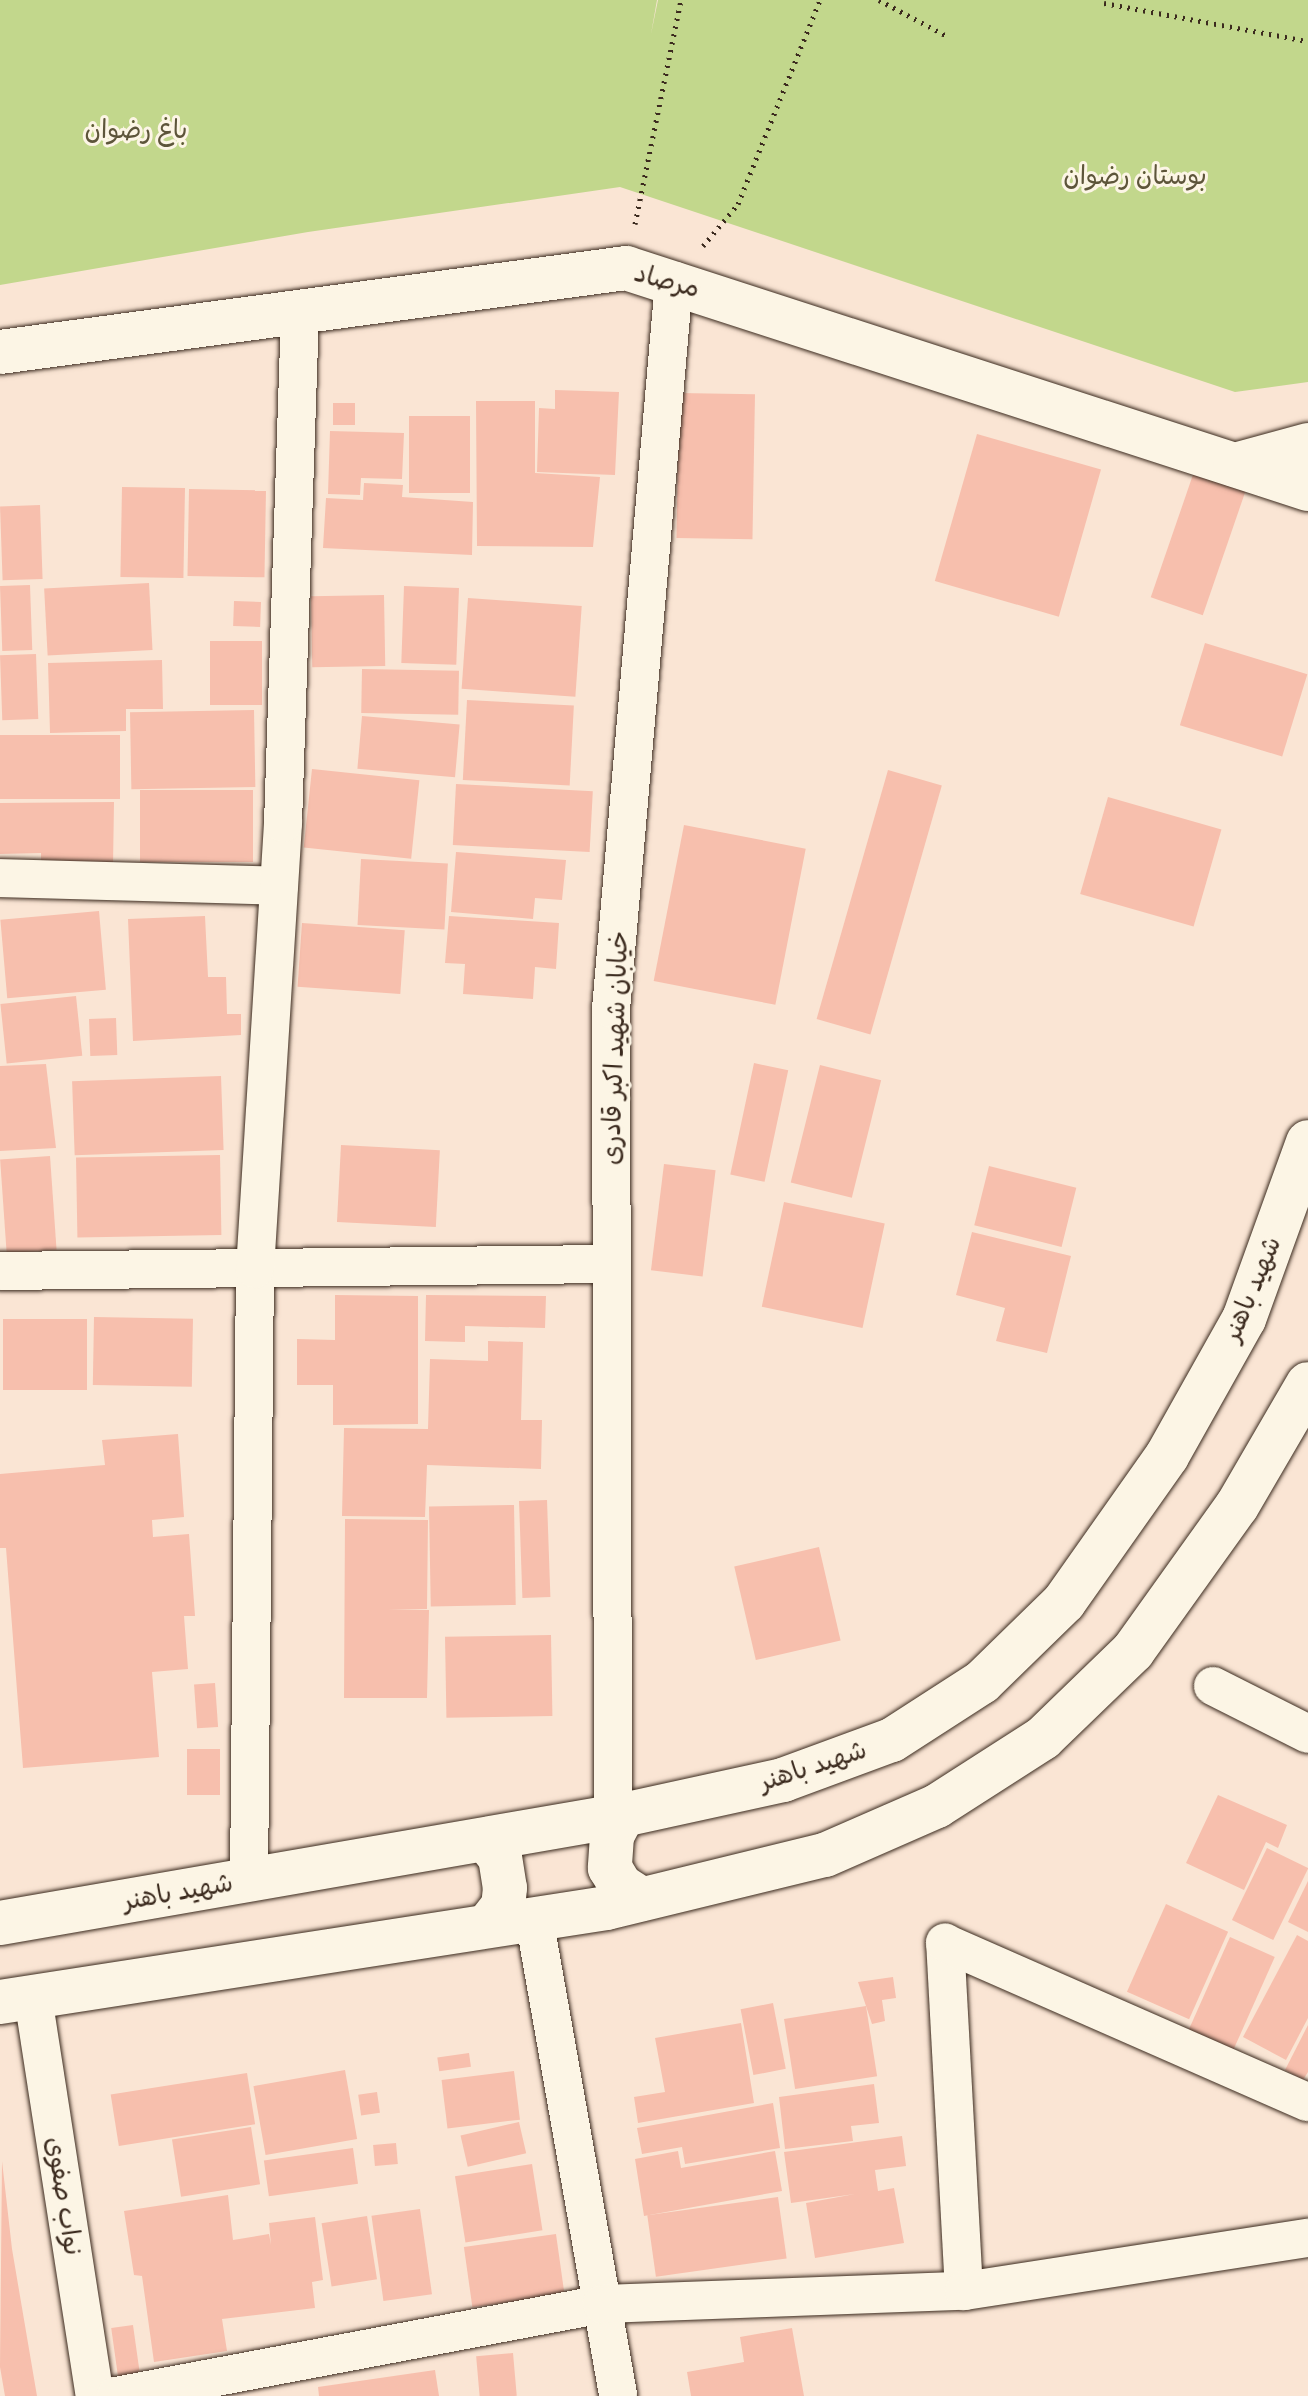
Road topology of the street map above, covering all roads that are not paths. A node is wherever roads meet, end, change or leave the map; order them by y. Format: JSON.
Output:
{"nodes":[{"id":1,"x":674,"y":281,"type":"junction"},
{"id":2,"x":300,"y":314,"type":"junction"},
{"id":3,"x":0,"y":352,"type":"edge"},
{"id":4,"x":1308,"y":445,"type":"edge"},
{"id":5,"x":1235,"y":465,"type":"junction"},
{"id":6,"x":1308,"y":489,"type":"edge"},
{"id":7,"x":0,"y":878,"type":"edge"},
{"id":8,"x":279,"y":886,"type":"junction"},
{"id":9,"x":1308,"y":1142,"type":"edge"},
{"id":10,"x":611,"y":1264,"type":"junction"},
{"id":11,"x":255,"y":1269,"type":"junction"},
{"id":12,"x":0,"y":1271,"type":"edge"},
{"id":13,"x":1308,"y":1384,"type":"edge"},
{"id":14,"x":1213,"y":1686,"type":"dead end"},
{"id":15,"x":1308,"y":1734,"type":"edge"},
{"id":16,"x":618,"y":1816,"type":"junction"},
{"id":17,"x":486,"y":1840,"type":"junction"},
{"id":18,"x":249,"y":1880,"type":"junction"},
{"id":19,"x":641,"y":1899,"type":"junction"},
{"id":20,"x":534,"y":1918,"type":"junction"},
{"id":21,"x":0,"y":1923,"type":"edge"},
{"id":22,"x":488,"y":1925,"type":"junction"},
{"id":23,"x":16,"y":2000,"type":"edge"},
{"id":24,"x":1308,"y":2102,"type":"edge"},
{"id":25,"x":1308,"y":2238,"type":"edge"},
{"id":26,"x":964,"y":2291,"type":"junction"},
{"id":27,"x":602,"y":2304,"type":"junction"},
{"id":28,"x":95,"y":2396,"type":"edge"},
{"id":29,"x":116,"y":2396,"type":"edge"},
{"id":30,"x":618,"y":2396,"type":"edge"}],
"edges":[{"from":1,"to":2,"type":"main road","name":"مرصاد"},
{"from":1,"to":5,"type":"main road","name":"مرصاد"},
{"from":1,"to":10,"type":"street","name":"خیابان شهید اکبر قادری"},
{"from":2,"to":3,"type":"main road","name":"مرصاد"},
{"from":2,"to":8,"type":"street"},
{"from":4,"to":5,"type":"main road"},
{"from":5,"to":6,"type":"main road","name":"مرصاد"},
{"from":7,"to":8,"type":"street"},
{"from":8,"to":11,"type":"street"},
{"from":9,"to":16,"type":"main road","name":"شهید باهنر"},
{"from":10,"to":11,"type":"street"},
{"from":10,"to":16,"type":"street","name":"خیابان شهید اکبر قادری"},
{"from":11,"to":12,"type":"street"},
{"from":11,"to":18,"type":"street"},
{"from":13,"to":19,"type":"main road"},
{"from":14,"to":15,"type":"street"},
{"from":16,"to":17,"type":"main road","name":"شهید باهنر"},
{"from":16,"to":19,"type":"main road"},
{"from":17,"to":18,"type":"main road","name":"شهید باهنر"},
{"from":17,"to":22,"type":"main road"},
{"from":18,"to":21,"type":"main road","name":"شهید باهنر"},
{"from":19,"to":20,"type":"main road"},
{"from":20,"to":22,"type":"main road"},
{"from":20,"to":27,"type":"street"},
{"from":22,"to":23,"type":"main road"},
{"from":23,"to":28,"type":"street","name":"نواب صفوی"},
{"from":24,"to":26,"type":"street"},
{"from":25,"to":26,"type":"street"},
{"from":26,"to":27,"type":"street"},
{"from":27,"to":29,"type":"street"},
{"from":27,"to":30,"type":"street"}]}
